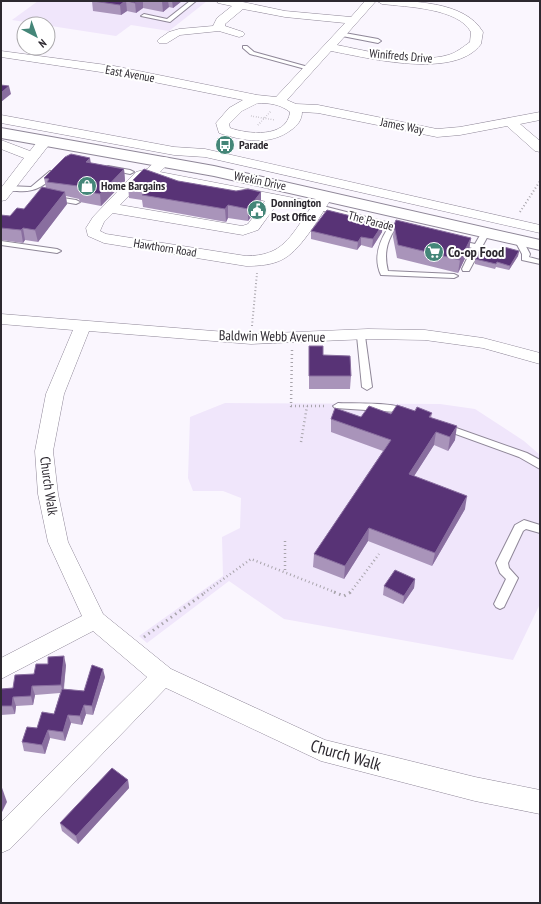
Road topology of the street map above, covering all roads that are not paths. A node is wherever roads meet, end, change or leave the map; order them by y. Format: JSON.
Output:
{"nodes":[{"id":1,"x":193,"y":1,"type":"edge"},
{"id":2,"x":222,"y":1,"type":"edge"},
{"id":3,"x":371,"y":1,"type":"edge"},
{"id":4,"x":382,"y":1,"type":"edge"},
{"id":5,"x":237,"y":3,"type":"edge"},
{"id":6,"x":144,"y":16,"type":"dead end"},
{"id":7,"x":353,"y":20,"type":"junction"},
{"id":8,"x":219,"y":28,"type":"junction"},
{"id":9,"x":239,"y":34,"type":"dead end"},
{"id":10,"x":339,"y":34,"type":"junction"},
{"id":11,"x":163,"y":41,"type":"dead end"},
{"id":12,"x":378,"y":41,"type":"dead end"},
{"id":13,"x":245,"y":47,"type":"dead end"},
{"id":14,"x":327,"y":47,"type":"junction"},
{"id":15,"x":1,"y":54,"type":"edge"},
{"id":16,"x":309,"y":68,"type":"junction"},
{"id":17,"x":257,"y":99,"type":"junction"},
{"id":18,"x":279,"y":101,"type":"junction"},
{"id":19,"x":294,"y":108,"type":"junction"},
{"id":20,"x":540,"y":116,"type":"edge"},
{"id":21,"x":1,"y":119,"type":"edge"},
{"id":22,"x":510,"y":122,"type":"junction"},
{"id":23,"x":1,"y":133,"type":"edge"},
{"id":24,"x":247,"y":137,"type":"junction"},
{"id":25,"x":45,"y":141,"type":"junction"},
{"id":26,"x":1,"y":144,"type":"edge"},
{"id":27,"x":540,"y":148,"type":"edge"},
{"id":28,"x":540,"y":152,"type":"edge"},
{"id":29,"x":33,"y":156,"type":"junction"},
{"id":30,"x":226,"y":158,"type":"junction"},
{"id":31,"x":540,"y":161,"type":"edge"},
{"id":32,"x":99,"y":166,"type":"edge"},
{"id":33,"x":60,"y":167,"type":"edge"},
{"id":34,"x":158,"y":167,"type":"junction"},
{"id":35,"x":214,"y":171,"type":"junction"},
{"id":36,"x":130,"y":172,"type":"dead end"},
{"id":37,"x":28,"y":190,"type":"junction"},
{"id":38,"x":4,"y":192,"type":"edge"},
{"id":39,"x":274,"y":199,"type":"junction"},
{"id":40,"x":323,"y":201,"type":"junction"},
{"id":41,"x":76,"y":202,"type":"dead end"},
{"id":42,"x":110,"y":208,"type":"junction"},
{"id":43,"x":392,"y":226,"type":"junction"},
{"id":44,"x":540,"y":229,"type":"edge"},
{"id":45,"x":416,"y":232,"type":"edge"},
{"id":46,"x":486,"y":232,"type":"junction"},
{"id":47,"x":446,"y":239,"type":"edge"},
{"id":48,"x":518,"y":239,"type":"junction"},
{"id":49,"x":1,"y":242,"type":"edge"},
{"id":50,"x":540,"y":245,"type":"edge"},
{"id":51,"x":477,"y":247,"type":"junction"},
{"id":52,"x":57,"y":251,"type":"dead end"},
{"id":53,"x":540,"y":262,"type":"edge"},
{"id":54,"x":466,"y":269,"type":"dead end"},
{"id":55,"x":454,"y":276,"type":"dead end"},
{"id":56,"x":1,"y":319,"type":"edge"},
{"id":57,"x":83,"y":326,"type":"junction"},
{"id":58,"x":361,"y":336,"type":"junction"},
{"id":59,"x":540,"y":359,"type":"edge"},
{"id":60,"x":367,"y":387,"type":"dead end"},
{"id":61,"x":338,"y":406,"type":"road end"},
{"id":62,"x":420,"y":418,"type":"edge"},
{"id":63,"x":435,"y":423,"type":"edge"},
{"id":64,"x":540,"y":465,"type":"edge"},
{"id":65,"x":540,"y":529,"type":"edge"},
{"id":66,"x":500,"y":604,"type":"dead end"},
{"id":67,"x":95,"y":620,"type":"junction"},
{"id":68,"x":1,"y":669,"type":"edge"},
{"id":69,"x":163,"y":676,"type":"junction"},
{"id":70,"x":540,"y":802,"type":"edge"},
{"id":71,"x":1,"y":840,"type":"edge"}],
"edges":[{"from":1,"to":6,"type":"lane"},
{"from":2,"to":5,"type":"street"},
{"from":3,"to":7,"type":"street"},
{"from":4,"to":14,"type":"street","name":"Winifreds Drive"},
{"from":5,"to":7,"type":"street"},
{"from":5,"to":8,"type":"street"},
{"from":7,"to":10,"type":"street"},
{"from":8,"to":9,"type":"street"},
{"from":8,"to":11,"type":"street"},
{"from":10,"to":12,"type":"lane"},
{"from":10,"to":14,"type":"street"},
{"from":13,"to":16,"type":"lane"},
{"from":14,"to":16,"type":"street"},
{"from":15,"to":17,"type":"street","name":"East Avenue"},
{"from":16,"to":18,"type":"street"},
{"from":17,"to":18,"type":"street"},
{"from":17,"to":24,"type":"street"},
{"from":18,"to":19,"type":"street"},
{"from":19,"to":22,"type":"street","name":"James Way"},
{"from":19,"to":24,"type":"street"},
{"from":20,"to":22,"type":"street","name":"James Way"},
{"from":21,"to":30,"type":"street","name":"Wrekin Drive"},
{"from":22,"to":27,"type":"street"},
{"from":23,"to":25,"type":"street","name":"Wrekin Drive"},
{"from":24,"to":30,"type":"street"},
{"from":25,"to":29,"type":"street"},
{"from":25,"to":34,"type":"street","name":"Wrekin Drive"},
{"from":26,"to":29,"type":"street"},
{"from":28,"to":31,"type":"street"},
{"from":29,"to":38,"type":"street"},
{"from":30,"to":35,"type":"street"},
{"from":30,"to":44,"type":"street","name":"Wrekin Drive"},
{"from":32,"to":36,"type":"lane"},
{"from":33,"to":37,"type":"lane"},
{"from":34,"to":35,"type":"street","name":"Wrekin Drive"},
{"from":34,"to":39,"type":"street","name":"The Parade"},
{"from":34,"to":42,"type":"street","name":"Hawthorn Road"},
{"from":35,"to":40,"type":"street","name":"Wrekin Drive"},
{"from":37,"to":38,"type":"lane"},
{"from":37,"to":41,"type":"lane"},
{"from":39,"to":40,"type":"street","name":"The Parade"},
{"from":39,"to":42,"type":"street"},
{"from":40,"to":42,"type":"street","name":"Hawthorn Road"},
{"from":40,"to":43,"type":"lane","name":"The Parade"},
{"from":40,"to":46,"type":"street","name":"Wrekin Drive"},
{"from":43,"to":45,"type":"lane","name":"The Parade"},
{"from":43,"to":55,"type":"lane"},
{"from":46,"to":48,"type":"street","name":"Wrekin Drive"},
{"from":46,"to":51,"type":"lane"},
{"from":47,"to":51,"type":"lane"},
{"from":48,"to":50,"type":"street","name":"Wrekin Drive"},
{"from":48,"to":53,"type":"lane"},
{"from":49,"to":52,"type":"lane"},
{"from":51,"to":54,"type":"lane"},
{"from":56,"to":57,"type":"street","name":"Baldwin Webb Avenue"},
{"from":57,"to":58,"type":"street","name":"Baldwin Webb Avenue"},
{"from":57,"to":67,"type":"street","name":"Church Walk"},
{"from":58,"to":59,"type":"street","name":"Baldwin Webb Avenue"},
{"from":58,"to":60,"type":"lane"},
{"from":61,"to":62,"type":"lane"},
{"from":63,"to":64,"type":"lane"},
{"from":65,"to":66,"type":"lane"},
{"from":67,"to":68,"type":"street"},
{"from":67,"to":69,"type":"street","name":"Church Walk"},
{"from":69,"to":70,"type":"street","name":"Church Walk"},
{"from":69,"to":71,"type":"street"}]}
